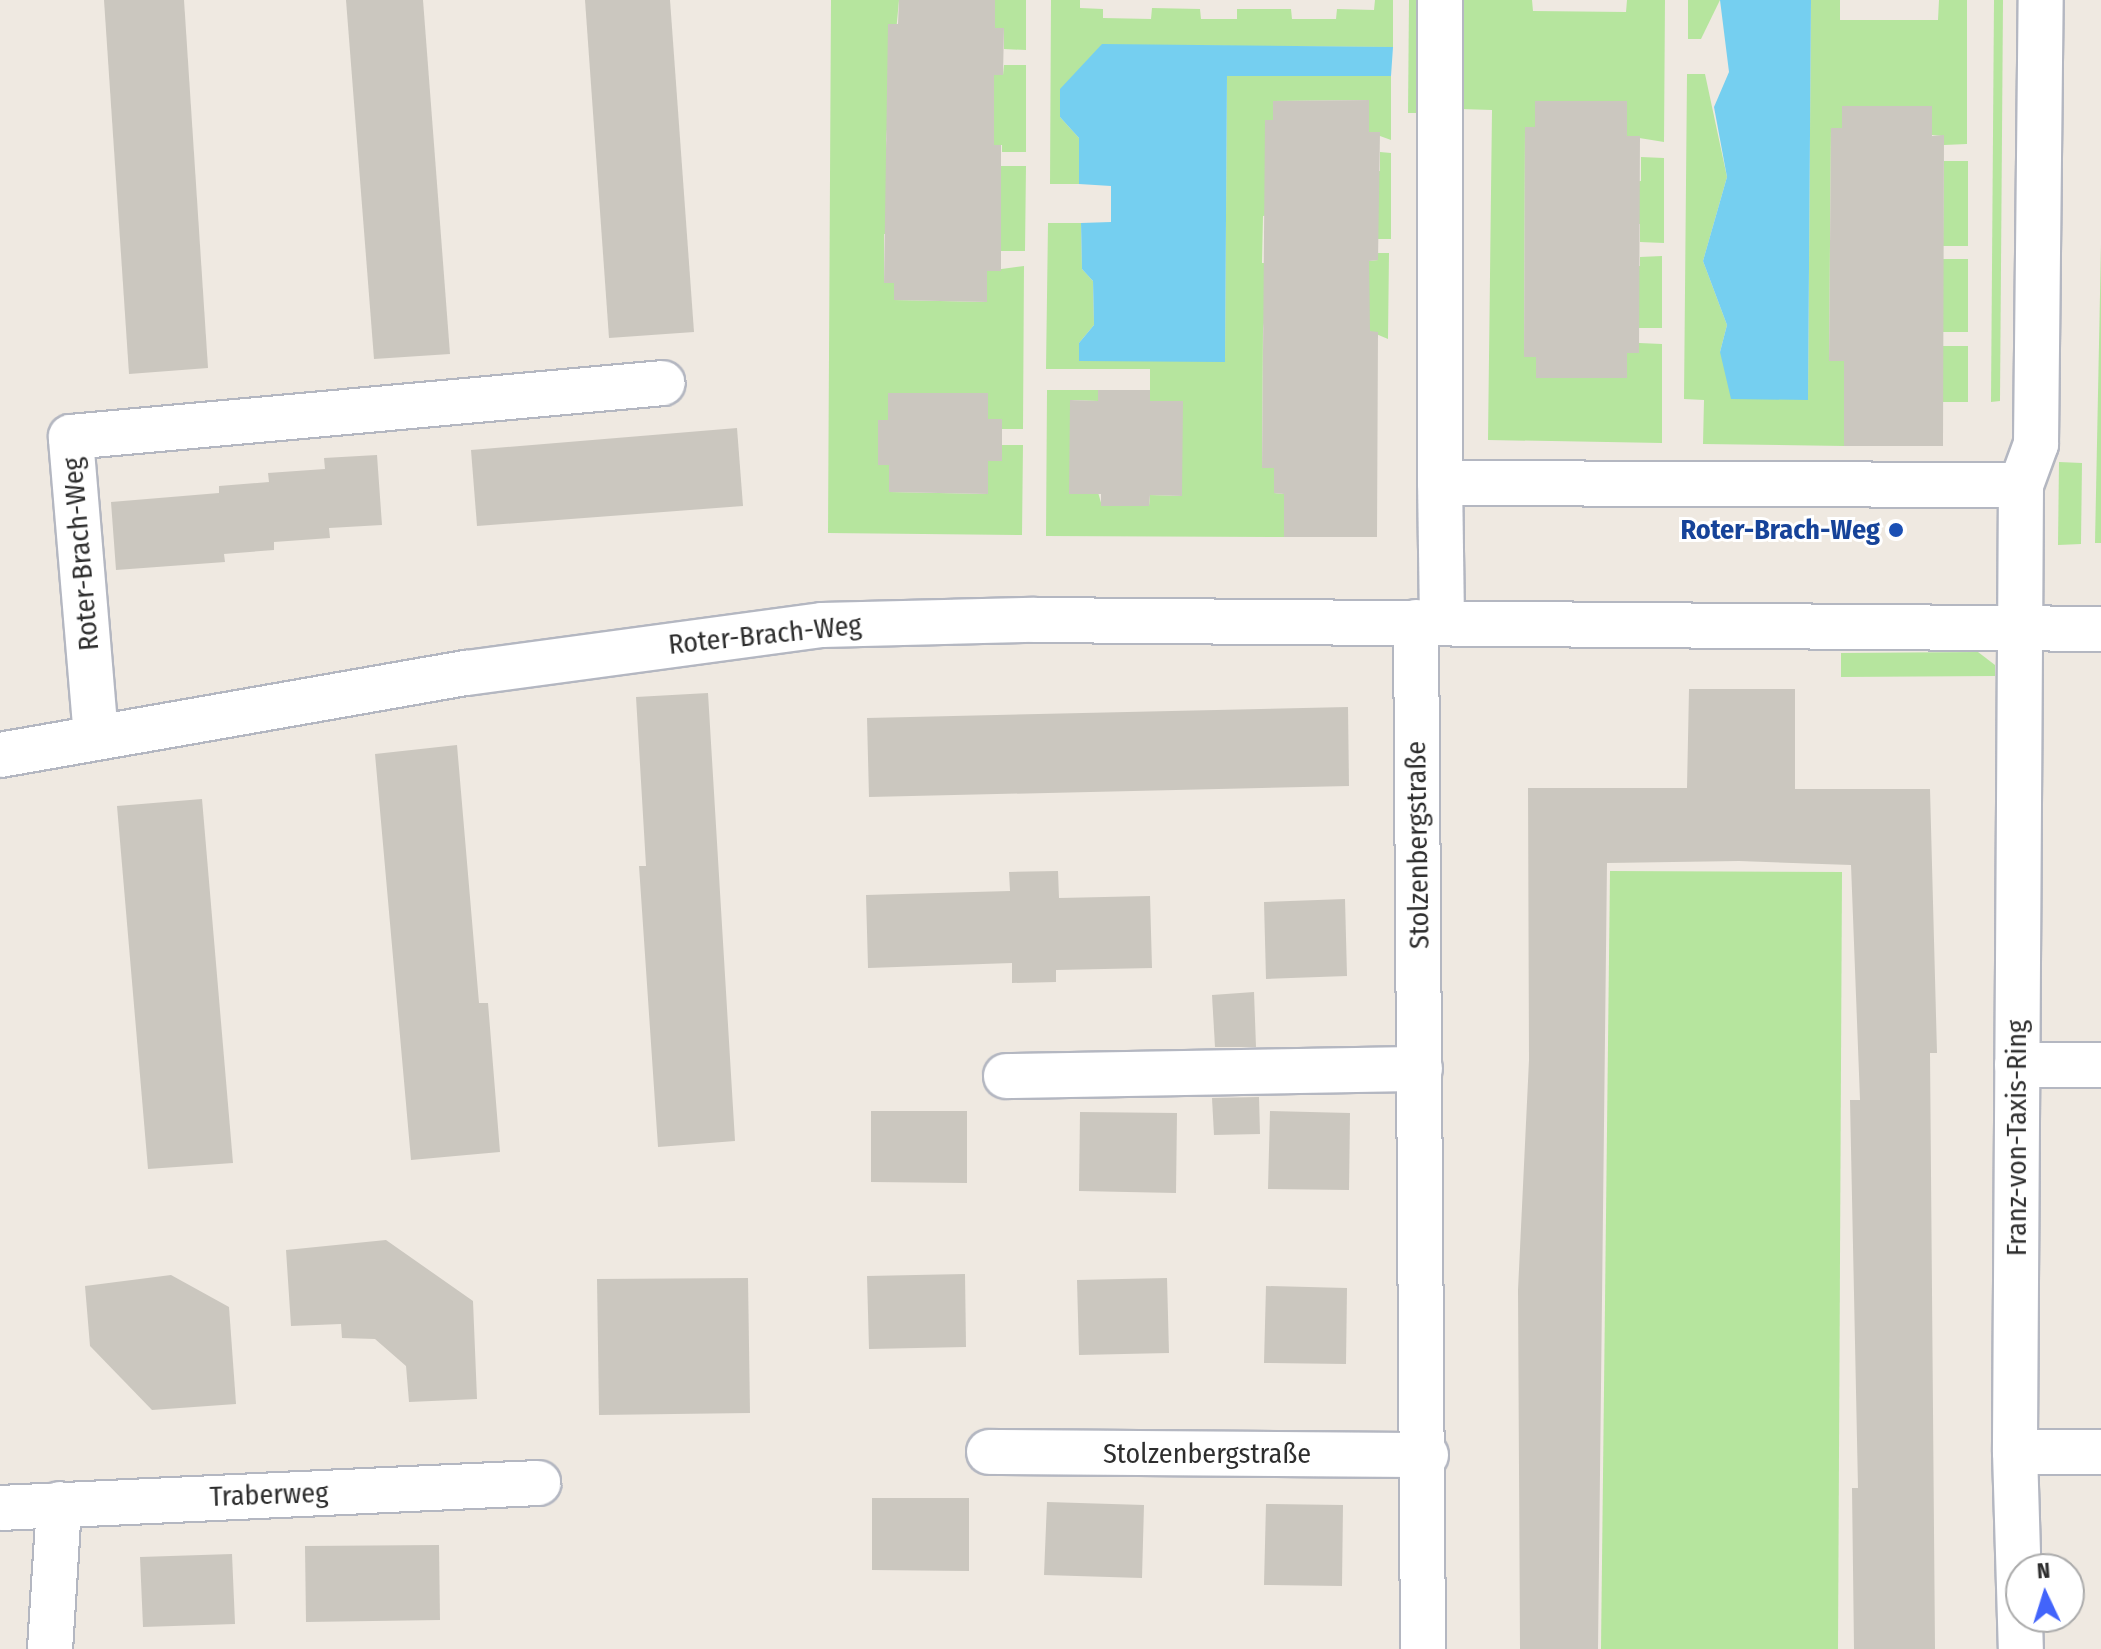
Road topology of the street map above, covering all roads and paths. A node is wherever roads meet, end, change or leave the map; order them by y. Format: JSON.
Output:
{"nodes":[{"id":1,"x":1440,"y":0,"type":"edge"},
{"id":2,"x":2041,"y":0,"type":"edge"},
{"id":3,"x":663,"y":383,"type":"dead end"},
{"id":4,"x":1440,"y":483,"type":"junction"},
{"id":5,"x":2021,"y":485,"type":"junction"},
{"id":6,"x":1429,"y":622,"type":"junction"},
{"id":7,"x":2020,"y":627,"type":"junction"},
{"id":8,"x":2101,"y":629,"type":"edge"},
{"id":9,"x":96,"y":737,"type":"junction"},
{"id":10,"x":0,"y":755,"type":"edge"},
{"id":11,"x":2017,"y":1065,"type":"junction"},
{"id":12,"x":2101,"y":1065,"type":"edge"},
{"id":13,"x":1420,"y":1069,"type":"junction"},
{"id":14,"x":1006,"y":1076,"type":"dead end"},
{"id":15,"x":989,"y":1452,"type":"dead end"},
{"id":16,"x":2015,"y":1452,"type":"junction"},
{"id":17,"x":2101,"y":1452,"type":"edge"},
{"id":18,"x":1426,"y":1455,"type":"junction"},
{"id":19,"x":538,"y":1483,"type":"dead end"},
{"id":20,"x":59,"y":1504,"type":"junction"},
{"id":21,"x":0,"y":1508,"type":"edge"},
{"id":22,"x":50,"y":1649,"type":"edge"},
{"id":23,"x":1423,"y":1649,"type":"edge"},
{"id":24,"x":2021,"y":1649,"type":"edge"}],
"edges":[{"from":1,"to":4,"type":"street"},
{"from":2,"to":5,"type":"street"},
{"from":3,"to":9,"type":"street","name":"Roter-Brach-Weg"},
{"from":4,"to":5,"type":"street"},
{"from":4,"to":6,"type":"street"},
{"from":5,"to":7,"type":"street"},
{"from":6,"to":7,"type":"street","name":"Roter-Brach-Weg"},
{"from":6,"to":9,"type":"street","name":"Roter-Brach-Weg"},
{"from":6,"to":13,"type":"street","name":"Stolzenbergstraße"},
{"from":7,"to":8,"type":"street","name":"Roter-Brach-Weg"},
{"from":7,"to":11,"type":"street","name":"Franz-von-Taxis-Ring"},
{"from":9,"to":10,"type":"street","name":"Roter-Brach-Weg"},
{"from":11,"to":12,"type":"street"},
{"from":11,"to":16,"type":"street","name":"Franz-von-Taxis-Ring"},
{"from":13,"to":14,"type":"street"},
{"from":13,"to":18,"type":"street","name":"Stolzenbergstraße"},
{"from":15,"to":18,"type":"street","name":"Stolzenbergstraße"},
{"from":16,"to":17,"type":"street"},
{"from":16,"to":24,"type":"street","name":"Franz-von-Taxis-Ring"},
{"from":18,"to":23,"type":"street","name":"Stolzenbergstraße"},
{"from":19,"to":20,"type":"street","name":"Traberweg"},
{"from":20,"to":21,"type":"street","name":"Traberweg"},
{"from":20,"to":22,"type":"street"}]}
